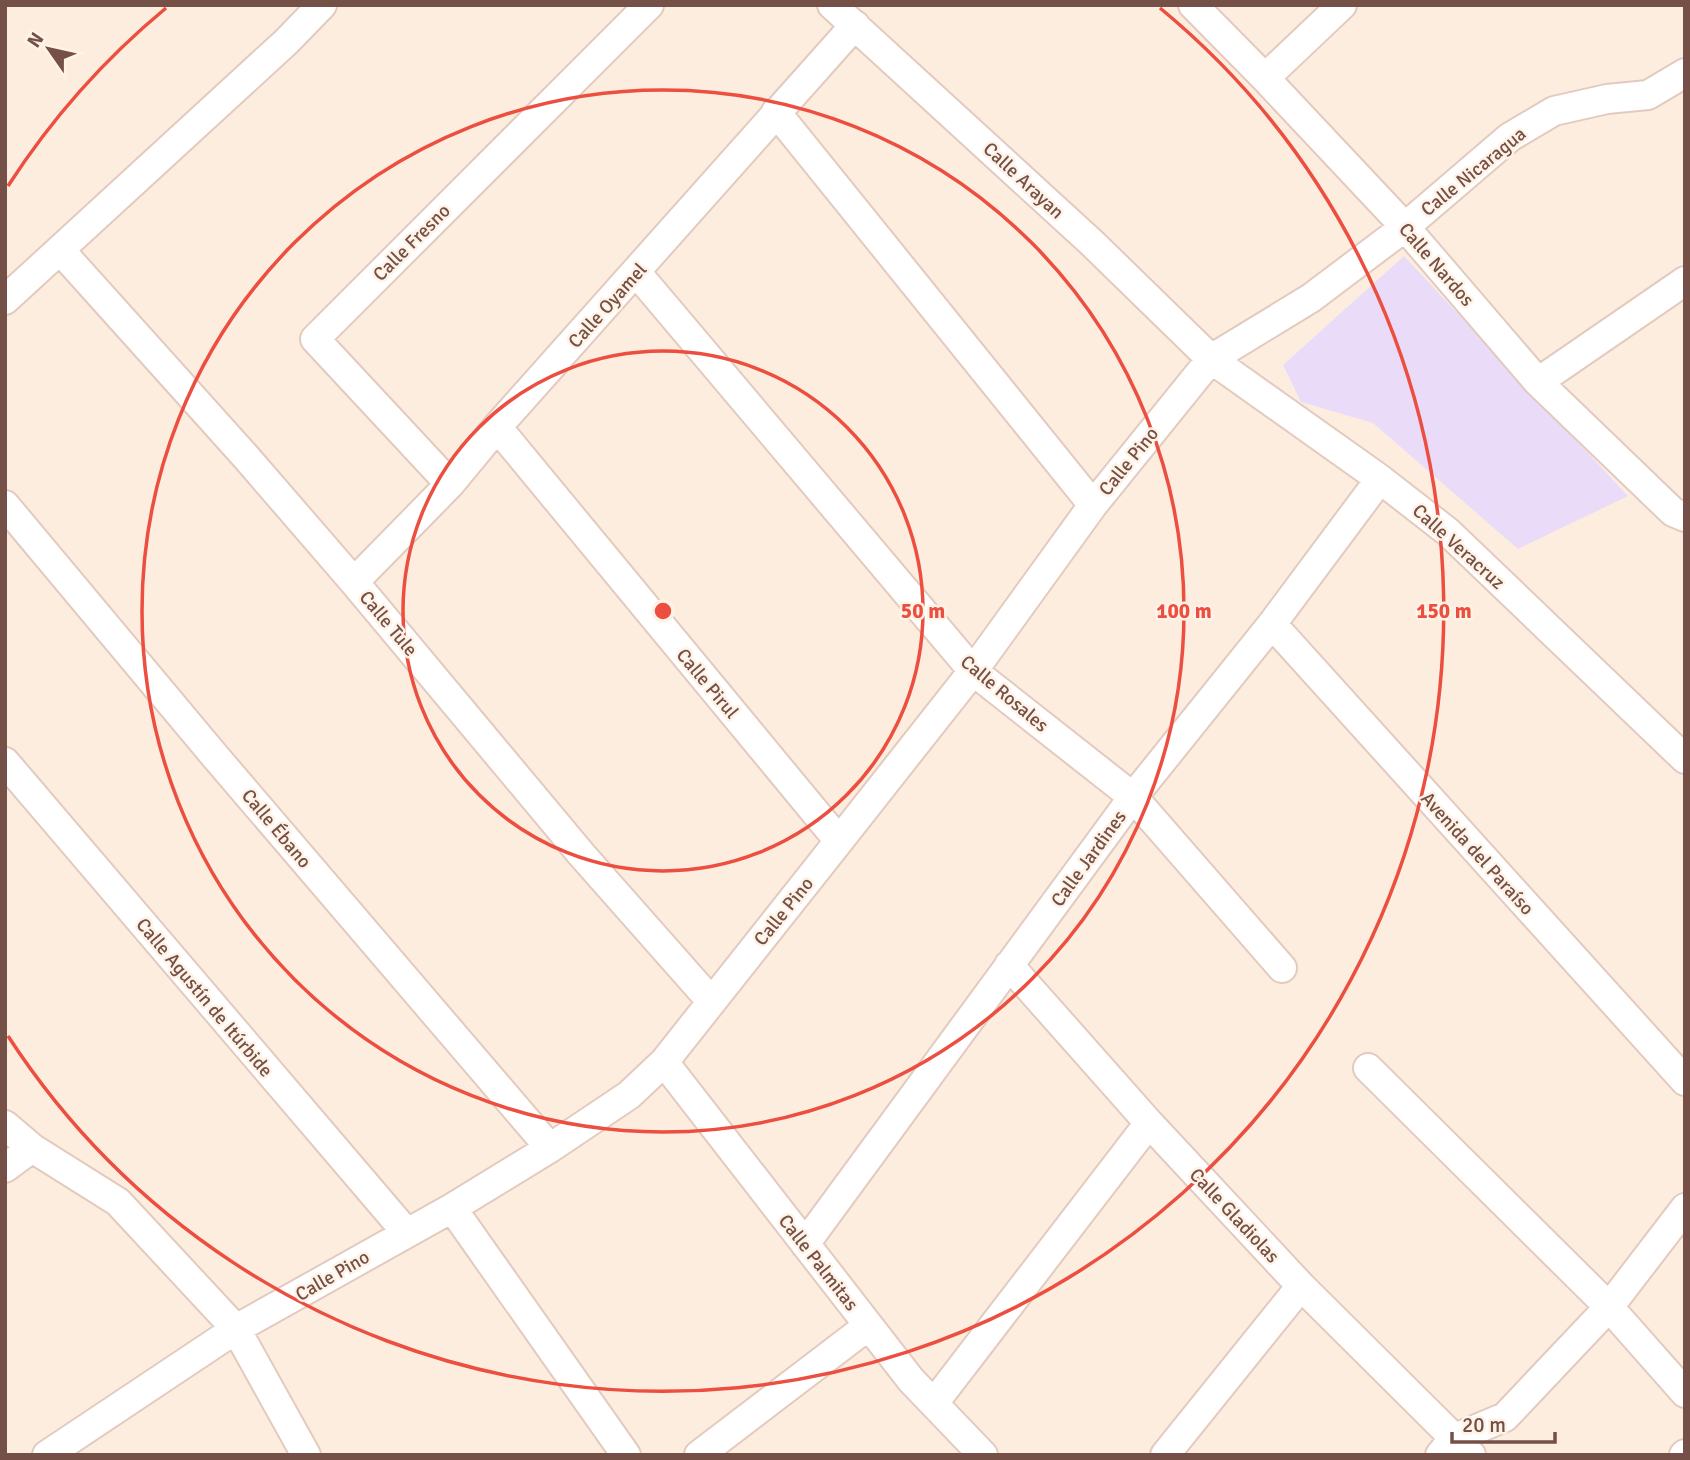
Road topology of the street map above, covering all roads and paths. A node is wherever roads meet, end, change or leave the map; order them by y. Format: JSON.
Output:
{"nodes":[{"id":1,"x":322,"y":5,"type":"edge"},
{"id":2,"x":649,"y":5,"type":"edge"},
{"id":3,"x":832,"y":5,"type":"edge"},
{"id":4,"x":1193,"y":5,"type":"edge"},
{"id":5,"x":1342,"y":5,"type":"edge"},
{"id":6,"x":855,"y":25,"type":"junction"},
{"id":7,"x":1685,"y":73,"type":"edge"},
{"id":8,"x":1265,"y":78,"type":"junction"},
{"id":9,"x":776,"y":112,"type":"junction"},
{"id":10,"x":1405,"y":227,"type":"junction"},
{"id":11,"x":60,"y":250,"type":"junction"},
{"id":12,"x":636,"y":272,"type":"junction"},
{"id":13,"x":1685,"y":281,"type":"edge"},
{"id":14,"x":5,"y":300,"type":"edge"},
{"id":15,"x":1211,"y":359,"type":"junction"},
{"id":16,"x":1538,"y":382,"type":"junction"},
{"id":17,"x":497,"y":427,"type":"junction"},
{"id":18,"x":1380,"y":479,"type":"junction"},
{"id":19,"x":450,"y":484,"type":"junction"},
{"id":20,"x":5,"y":505,"type":"edge"},
{"id":21,"x":1093,"y":505,"type":"junction"},
{"id":22,"x":1685,"y":517,"type":"edge"},
{"id":23,"x":354,"y":582,"type":"junction"},
{"id":24,"x":1272,"y":624,"type":"junction"},
{"id":25,"x":973,"y":671,"type":"junction"},
{"id":26,"x":1685,"y":759,"type":"edge"},
{"id":27,"x":5,"y":762,"type":"edge"},
{"id":28,"x":1133,"y":797,"type":"junction"},
{"id":29,"x":839,"y":841,"type":"junction"},
{"id":30,"x":1009,"y":965,"type":"junction"},
{"id":31,"x":1282,"y":968,"type":"dead end"},
{"id":32,"x":711,"y":1000,"type":"junction"},
{"id":33,"x":664,"y":1062,"type":"junction"},
{"id":34,"x":1368,"y":1068,"type":"dead end"},
{"id":35,"x":1685,"y":1081,"type":"edge"},
{"id":36,"x":1149,"y":1123,"type":"junction"},
{"id":37,"x":5,"y":1125,"type":"edge"},
{"id":38,"x":32,"y":1148,"type":"junction"},
{"id":39,"x":550,"y":1148,"type":"junction"},
{"id":40,"x":5,"y":1168,"type":"edge"},
{"id":41,"x":452,"y":1208,"type":"junction"},
{"id":42,"x":1685,"y":1208,"type":"edge"},
{"id":43,"x":406,"y":1232,"type":"junction"},
{"id":44,"x":805,"y":1244,"type":"junction"},
{"id":45,"x":1301,"y":1286,"type":"junction"},
{"id":46,"x":1609,"y":1307,"type":"junction"},
{"id":47,"x":869,"y":1326,"type":"junction"},
{"id":48,"x":236,"y":1329,"type":"junction"},
{"id":49,"x":1685,"y":1393,"type":"edge"},
{"id":50,"x":934,"y":1403,"type":"junction"},
{"id":51,"x":1455,"y":1449,"type":"edge"},
{"id":52,"x":47,"y":1455,"type":"edge"},
{"id":53,"x":306,"y":1455,"type":"edge"},
{"id":54,"x":626,"y":1455,"type":"edge"},
{"id":55,"x":699,"y":1455,"type":"edge"},
{"id":56,"x":983,"y":1455,"type":"edge"},
{"id":57,"x":1165,"y":1455,"type":"edge"}],
"edges":[{"from":1,"to":11,"type":"street"},
{"from":2,"to":19,"type":"street","name":"Calle Fresno"},
{"from":3,"to":6,"type":"street","name":"Calle Arayan"},
{"from":4,"to":8,"type":"street","name":"Calle Nardos"},
{"from":5,"to":8,"type":"street"},
{"from":6,"to":9,"type":"street","name":"Calle Oyamel"},
{"from":6,"to":15,"type":"street","name":"Calle Arayan"},
{"from":7,"to":10,"type":"street","name":"Calle Nicaragua"},
{"from":8,"to":10,"type":"street","name":"Calle Nardos"},
{"from":9,"to":12,"type":"street","name":"Calle Oyamel"},
{"from":9,"to":21,"type":"street"},
{"from":10,"to":15,"type":"street","name":"Calle Nicaragua"},
{"from":10,"to":16,"type":"street","name":"Calle Nardos"},
{"from":11,"to":14,"type":"street"},
{"from":11,"to":23,"type":"street","name":"Calle Tule"},
{"from":12,"to":17,"type":"street","name":"Calle Oyamel"},
{"from":12,"to":25,"type":"street","name":"Calle Rosales"},
{"from":13,"to":16,"type":"street"},
{"from":15,"to":18,"type":"street","name":"Calle Veracruz"},
{"from":15,"to":21,"type":"street","name":"Calle Pino"},
{"from":16,"to":22,"type":"street","name":"Calle Nardos"},
{"from":17,"to":19,"type":"street","name":"Calle Oyamel"},
{"from":17,"to":29,"type":"street","name":"Calle Pirul"},
{"from":18,"to":24,"type":"street","name":"Calle Jardines"},
{"from":18,"to":26,"type":"street","name":"Calle Veracruz"},
{"from":19,"to":23,"type":"street","name":"Calle Oyamel"},
{"from":20,"to":39,"type":"street","name":"Calle Ébano"},
{"from":21,"to":25,"type":"street","name":"Calle Pino"},
{"from":23,"to":32,"type":"street","name":"Calle Tule"},
{"from":24,"to":28,"type":"street","name":"Calle Jardines"},
{"from":24,"to":35,"type":"street","name":"Avenida del Paraíso"},
{"from":25,"to":28,"type":"street","name":"Calle Rosales"},
{"from":25,"to":29,"type":"street","name":"Calle Pino"},
{"from":27,"to":43,"type":"street","name":"Calle Agustín de Itúrbide"},
{"from":28,"to":30,"type":"street","name":"Calle Jardines"},
{"from":28,"to":31,"type":"street","name":"Calle Rosales"},
{"from":29,"to":32,"type":"street","name":"Calle Pino"},
{"from":30,"to":36,"type":"street","name":"Calle Gladiolas"},
{"from":30,"to":44,"type":"street","name":"Calle Jardines"},
{"from":32,"to":33,"type":"street","name":"Calle Pino"},
{"from":33,"to":39,"type":"street","name":"Calle Pino"},
{"from":33,"to":44,"type":"street","name":"Calle Palmitas"},
{"from":34,"to":46,"type":"street"},
{"from":36,"to":45,"type":"street","name":"Calle Gladiolas"},
{"from":36,"to":50,"type":"street"},
{"from":37,"to":38,"type":"street"},
{"from":38,"to":40,"type":"street"},
{"from":38,"to":48,"type":"street"},
{"from":39,"to":41,"type":"street","name":"Calle Pino"},
{"from":41,"to":43,"type":"street","name":"Calle Pino"},
{"from":41,"to":54,"type":"street"},
{"from":42,"to":46,"type":"street"},
{"from":43,"to":48,"type":"street","name":"Calle Pino"},
{"from":44,"to":47,"type":"street","name":"Calle Palmitas"},
{"from":45,"to":51,"type":"street","name":"Calle Gladiolas"},
{"from":45,"to":57,"type":"street"},
{"from":46,"to":49,"type":"street"},
{"from":46,"to":51,"type":"street"},
{"from":47,"to":50,"type":"street","name":"Calle Palmitas"},
{"from":47,"to":55,"type":"street"},
{"from":48,"to":52,"type":"street","name":"Calle Pino"},
{"from":48,"to":53,"type":"street"},
{"from":50,"to":56,"type":"street","name":"Calle Palmitas"}]}
